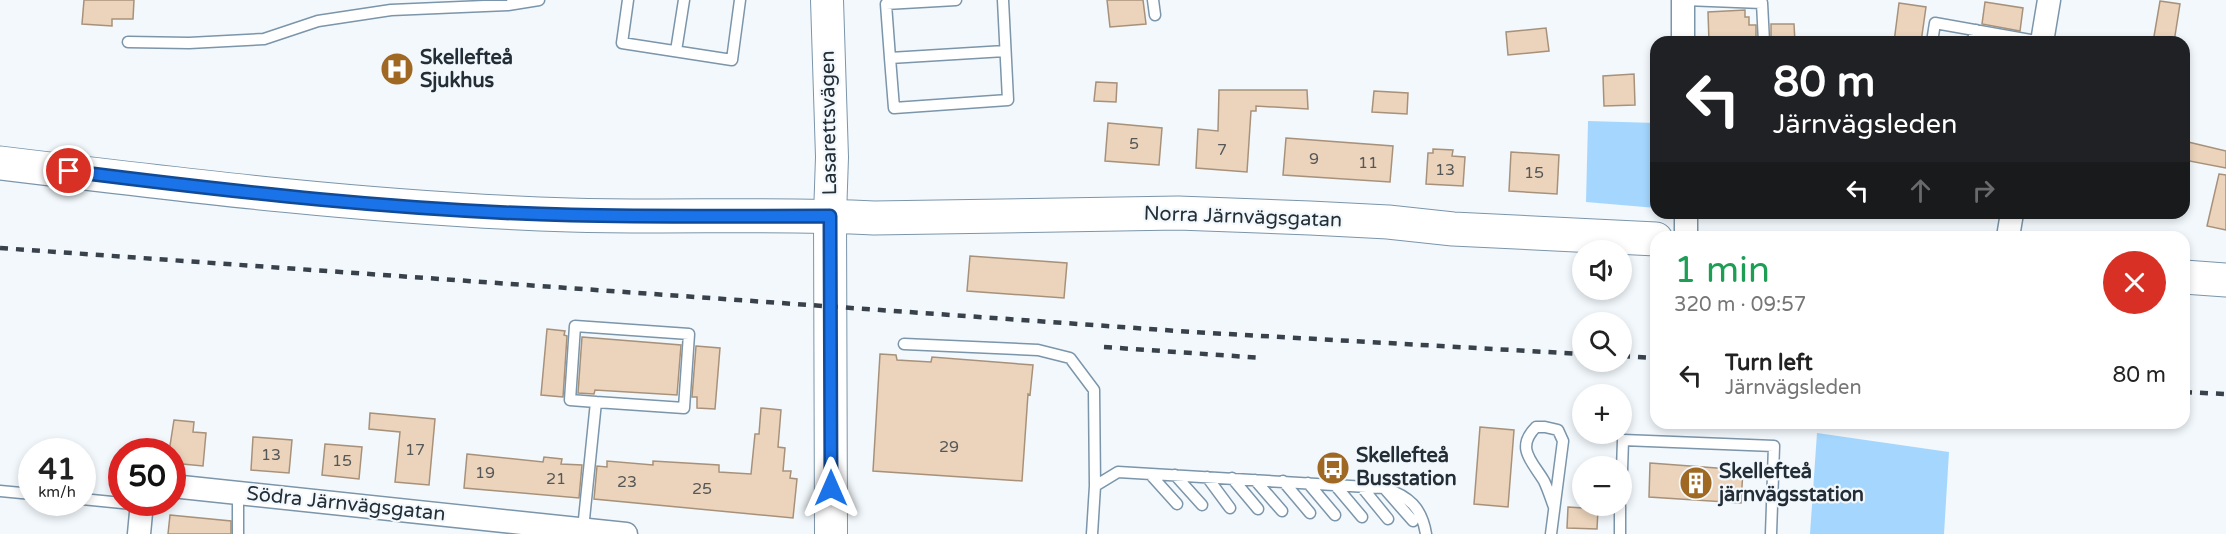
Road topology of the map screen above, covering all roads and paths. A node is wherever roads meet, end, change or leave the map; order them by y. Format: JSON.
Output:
{"nodes":[{"id":1,"x":539,"y":0,"type":"edge"},
{"id":2,"x":628,"y":0,"type":"edge"},
{"id":3,"x":684,"y":0,"type":"edge"},
{"id":4,"x":740,"y":0,"type":"edge"},
{"id":5,"x":827,"y":0,"type":"edge"},
{"id":6,"x":956,"y":0,"type":"edge"},
{"id":7,"x":1002,"y":0,"type":"edge"},
{"id":8,"x":1153,"y":0,"type":"edge"},
{"id":9,"x":1684,"y":0,"type":"edge"},
{"id":10,"x":2049,"y":0,"type":"edge"},
{"id":11,"x":1155,"y":15,"type":"dead end"},
{"id":12,"x":1976,"y":30,"type":"junction"},
{"id":13,"x":1683,"y":36,"type":"edge"},
{"id":14,"x":1764,"y":36,"type":"edge"},
{"id":15,"x":1933,"y":36,"type":"edge"},
{"id":16,"x":1974,"y":36,"type":"edge"},
{"id":17,"x":2009,"y":36,"type":"edge"},
{"id":18,"x":2043,"y":36,"type":"edge"},
{"id":19,"x":128,"y":42,"type":"dead end"},
{"id":20,"x":676,"y":51,"type":"junction"},
{"id":21,"x":1005,"y":51,"type":"junction"},
{"id":22,"x":890,"y":58,"type":"junction"},
{"id":23,"x":0,"y":163,"type":"edge"},
{"id":24,"x":830,"y":216,"type":"junction"},
{"id":25,"x":1650,"y":239,"type":"edge"},
{"id":26,"x":2190,"y":277,"type":"edge"},
{"id":27,"x":2226,"y":280,"type":"edge"},
{"id":28,"x":904,"y":344,"type":"dead end"},
{"id":29,"x":596,"y":402,"type":"junction"},
{"id":30,"x":1622,"y":456,"type":"edge"},
{"id":31,"x":1150,"y":474,"type":"junction"},
{"id":32,"x":1175,"y":475,"type":"junction"},
{"id":33,"x":1207,"y":477,"type":"junction"},
{"id":34,"x":1232,"y":478,"type":"junction"},
{"id":35,"x":1255,"y":480,"type":"junction"},
{"id":36,"x":1282,"y":481,"type":"junction"},
{"id":37,"x":1308,"y":483,"type":"junction"},
{"id":38,"x":1335,"y":485,"type":"junction"},
{"id":39,"x":1095,"y":486,"type":"junction"},
{"id":40,"x":1361,"y":486,"type":"junction"},
{"id":41,"x":186,"y":487,"type":"edge"},
{"id":42,"x":1384,"y":488,"type":"junction"},
{"id":43,"x":0,"y":491,"type":"edge"},
{"id":44,"x":18,"y":493,"type":"edge"},
{"id":45,"x":238,"y":493,"type":"junction"},
{"id":46,"x":1177,"y":504,"type":"dead end"},
{"id":47,"x":1202,"y":505,"type":"dead end"},
{"id":48,"x":1230,"y":507,"type":"dead end"},
{"id":49,"x":1554,"y":507,"type":"junction"},
{"id":50,"x":1258,"y":509,"type":"dead end"},
{"id":51,"x":1282,"y":511,"type":"dead end"},
{"id":52,"x":1310,"y":513,"type":"dead end"},
{"id":53,"x":1335,"y":515,"type":"dead end"},
{"id":54,"x":141,"y":516,"type":"edge"},
{"id":55,"x":1620,"y":516,"type":"edge"},
{"id":56,"x":1362,"y":517,"type":"dead end"},
{"id":57,"x":1388,"y":519,"type":"dead end"},
{"id":58,"x":1413,"y":521,"type":"dead end"},
{"id":59,"x":583,"y":529,"type":"junction"},
{"id":60,"x":139,"y":534,"type":"edge"},
{"id":61,"x":238,"y":534,"type":"edge"},
{"id":62,"x":626,"y":534,"type":"edge"},
{"id":63,"x":831,"y":534,"type":"edge"},
{"id":64,"x":1092,"y":534,"type":"edge"},
{"id":65,"x":1426,"y":534,"type":"edge"},
{"id":66,"x":1551,"y":534,"type":"edge"},
{"id":67,"x":1620,"y":534,"type":"edge"},
{"id":68,"x":1771,"y":534,"type":"edge"}],
"edges":[{"from":1,"to":19,"type":"lane"},
{"from":2,"to":20,"type":"lane"},
{"from":3,"to":20,"type":"lane"},
{"from":4,"to":20,"type":"lane"},
{"from":5,"to":24,"type":"main road","name":"Lasarettsvägen"},
{"from":6,"to":22,"type":"lane"},
{"from":7,"to":21,"type":"lane"},
{"from":8,"to":11,"type":"lane"},
{"from":9,"to":13,"type":"street"},
{"from":9,"to":14,"type":"lane"},
{"from":10,"to":18,"type":"street"},
{"from":12,"to":15,"type":"lane"},
{"from":12,"to":16,"type":"lane"},
{"from":12,"to":17,"type":"lane"},
{"from":21,"to":22,"type":"lane"},
{"from":21,"to":22,"type":"lane"},
{"from":23,"to":24,"type":"main road","name":"Norra Järnvägsgatan"},
{"from":24,"to":25,"type":"main road","name":"Norra Järnvägsgatan"},
{"from":24,"to":63,"type":"main road","name":"Lasarettsvägen"},
{"from":26,"to":27,"type":"main road"},
{"from":28,"to":39,"type":"lane"},
{"from":29,"to":29,"type":"lane"},
{"from":29,"to":59,"type":"lane"},
{"from":30,"to":68,"type":"lane"},
{"from":31,"to":32,"type":"lane"},
{"from":31,"to":39,"type":"lane"},
{"from":31,"to":46,"type":"lane"},
{"from":32,"to":33,"type":"lane"},
{"from":32,"to":47,"type":"lane"},
{"from":33,"to":34,"type":"lane"},
{"from":33,"to":48,"type":"lane"},
{"from":34,"to":35,"type":"lane"},
{"from":34,"to":50,"type":"lane"},
{"from":35,"to":36,"type":"lane"},
{"from":35,"to":51,"type":"lane"},
{"from":36,"to":37,"type":"lane"},
{"from":36,"to":52,"type":"lane"},
{"from":37,"to":38,"type":"lane"},
{"from":37,"to":53,"type":"lane"},
{"from":38,"to":40,"type":"lane"},
{"from":38,"to":56,"type":"lane"},
{"from":39,"to":64,"type":"lane"},
{"from":40,"to":42,"type":"lane"},
{"from":40,"to":57,"type":"lane"},
{"from":41,"to":45,"type":"street","name":"Södra Järnvägsgatan"},
{"from":42,"to":58,"type":"lane"},
{"from":42,"to":65,"type":"lane"},
{"from":43,"to":44,"type":"lane"},
{"from":45,"to":59,"type":"street","name":"Södra Järnvägsgatan"},
{"from":45,"to":61,"type":"lane"},
{"from":49,"to":49,"type":"lane"},
{"from":49,"to":66,"type":"lane"},
{"from":54,"to":60,"type":"street"},
{"from":55,"to":67,"type":"lane"},
{"from":59,"to":62,"type":"street","name":"Södra Järnvägsgatan"}]}
